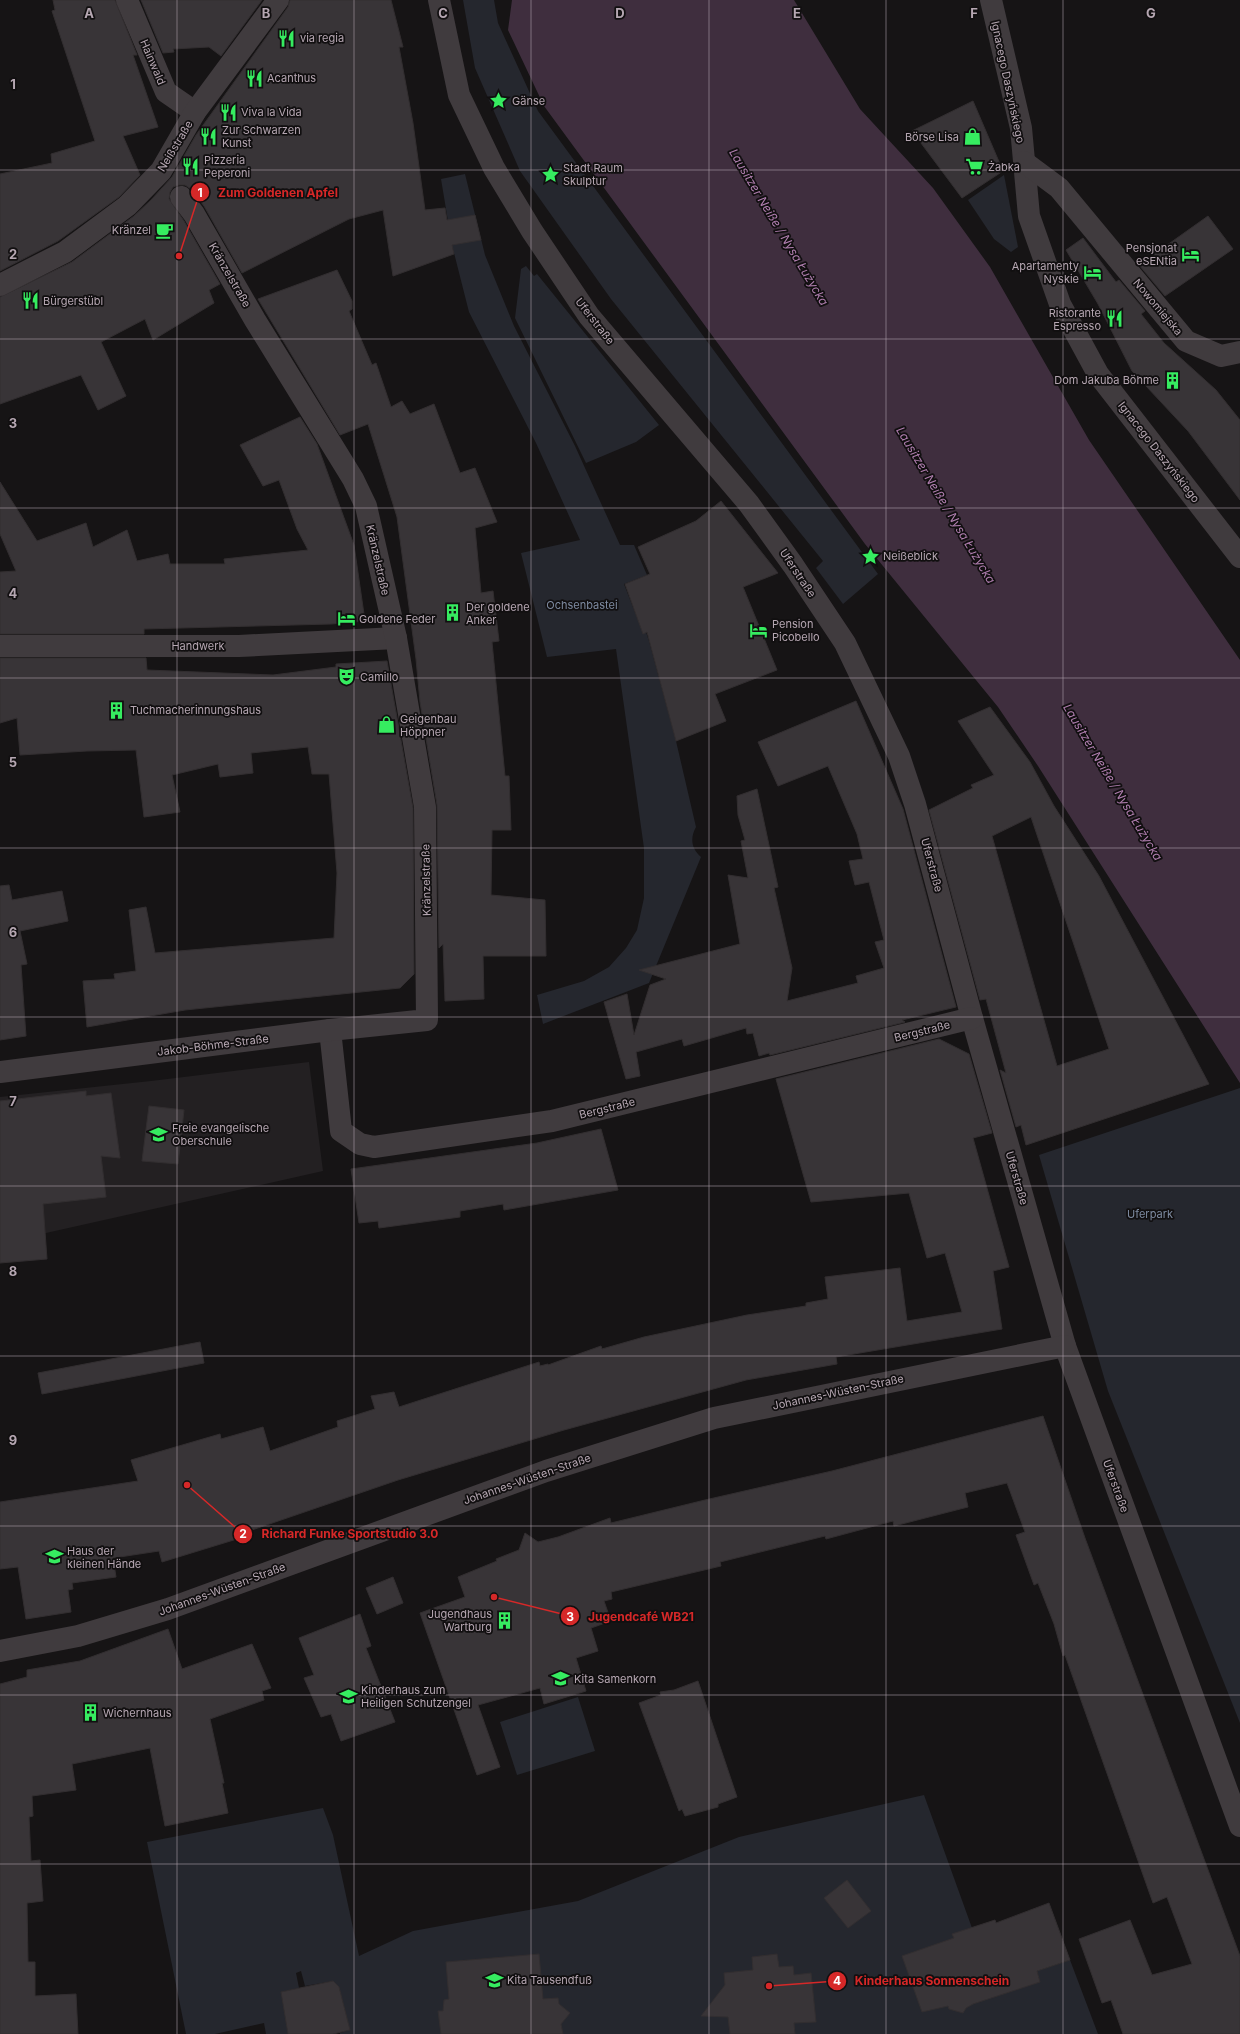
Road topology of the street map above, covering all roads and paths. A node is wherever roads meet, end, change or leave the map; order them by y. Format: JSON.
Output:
{"nodes":[{"id":1,"x":127,"y":0,"type":"edge"},
{"id":2,"x":278,"y":0,"type":"edge"},
{"id":3,"x":438,"y":0,"type":"edge"},
{"id":4,"x":992,"y":0,"type":"edge"},
{"id":5,"x":195,"y":112,"type":"junction"},
{"id":6,"x":1024,"y":162,"type":"junction"},
{"id":7,"x":161,"y":171,"type":"junction"},
{"id":8,"x":0,"y":285,"type":"edge"},
{"id":9,"x":1240,"y":352,"type":"edge"},
{"id":10,"x":1240,"y":556,"type":"edge"},
{"id":11,"x":396,"y":638,"type":"junction"},
{"id":12,"x":0,"y":646,"type":"edge"},
{"id":13,"x":972,"y":1018,"type":"junction"},
{"id":14,"x":427,"y":1020,"type":"joint"},
{"id":15,"x":330,"y":1030,"type":"junction"},
{"id":16,"x":0,"y":1072,"type":"edge"},
{"id":17,"x":1065,"y":1346,"type":"junction"},
{"id":18,"x":0,"y":1651,"type":"edge"},
{"id":19,"x":1240,"y":1826,"type":"edge"}],
"edges":[{"from":1,"to":5,"type":"street","name":"Hainwald"},
{"from":2,"to":5,"type":"street","name":"Neißstraße"},
{"from":3,"to":13,"type":"street","name":"Uferstraße"},
{"from":4,"to":6,"type":"street","name":"Ignacego Daszyńskiego"},
{"from":5,"to":7,"type":"street","name":"Neißstraße"},
{"from":6,"to":9,"type":"street","name":"Nowomiejska"},
{"from":6,"to":10,"type":"street","name":"Ignacego Daszyńskiego"},
{"from":7,"to":8,"type":"street","name":"Neißstraße"},
{"from":7,"to":11,"type":"street","name":"Kränzelstraße"},
{"from":11,"to":12,"type":"street","name":"Handwerk"},
{"from":11,"to":14,"type":"street","name":"Kränzelstraße"},
{"from":13,"to":15,"type":"street","name":"Bergstraße"},
{"from":13,"to":17,"type":"street","name":"Uferstraße"},
{"from":14,"to":15,"type":"street","name":"Jakob-Böhme-Straße"},
{"from":15,"to":16,"type":"street","name":"Jakob-Böhme-Straße"},
{"from":17,"to":18,"type":"street","name":"Johannes-Wüsten-Straße"},
{"from":17,"to":19,"type":"street","name":"Uferstraße"}]}
